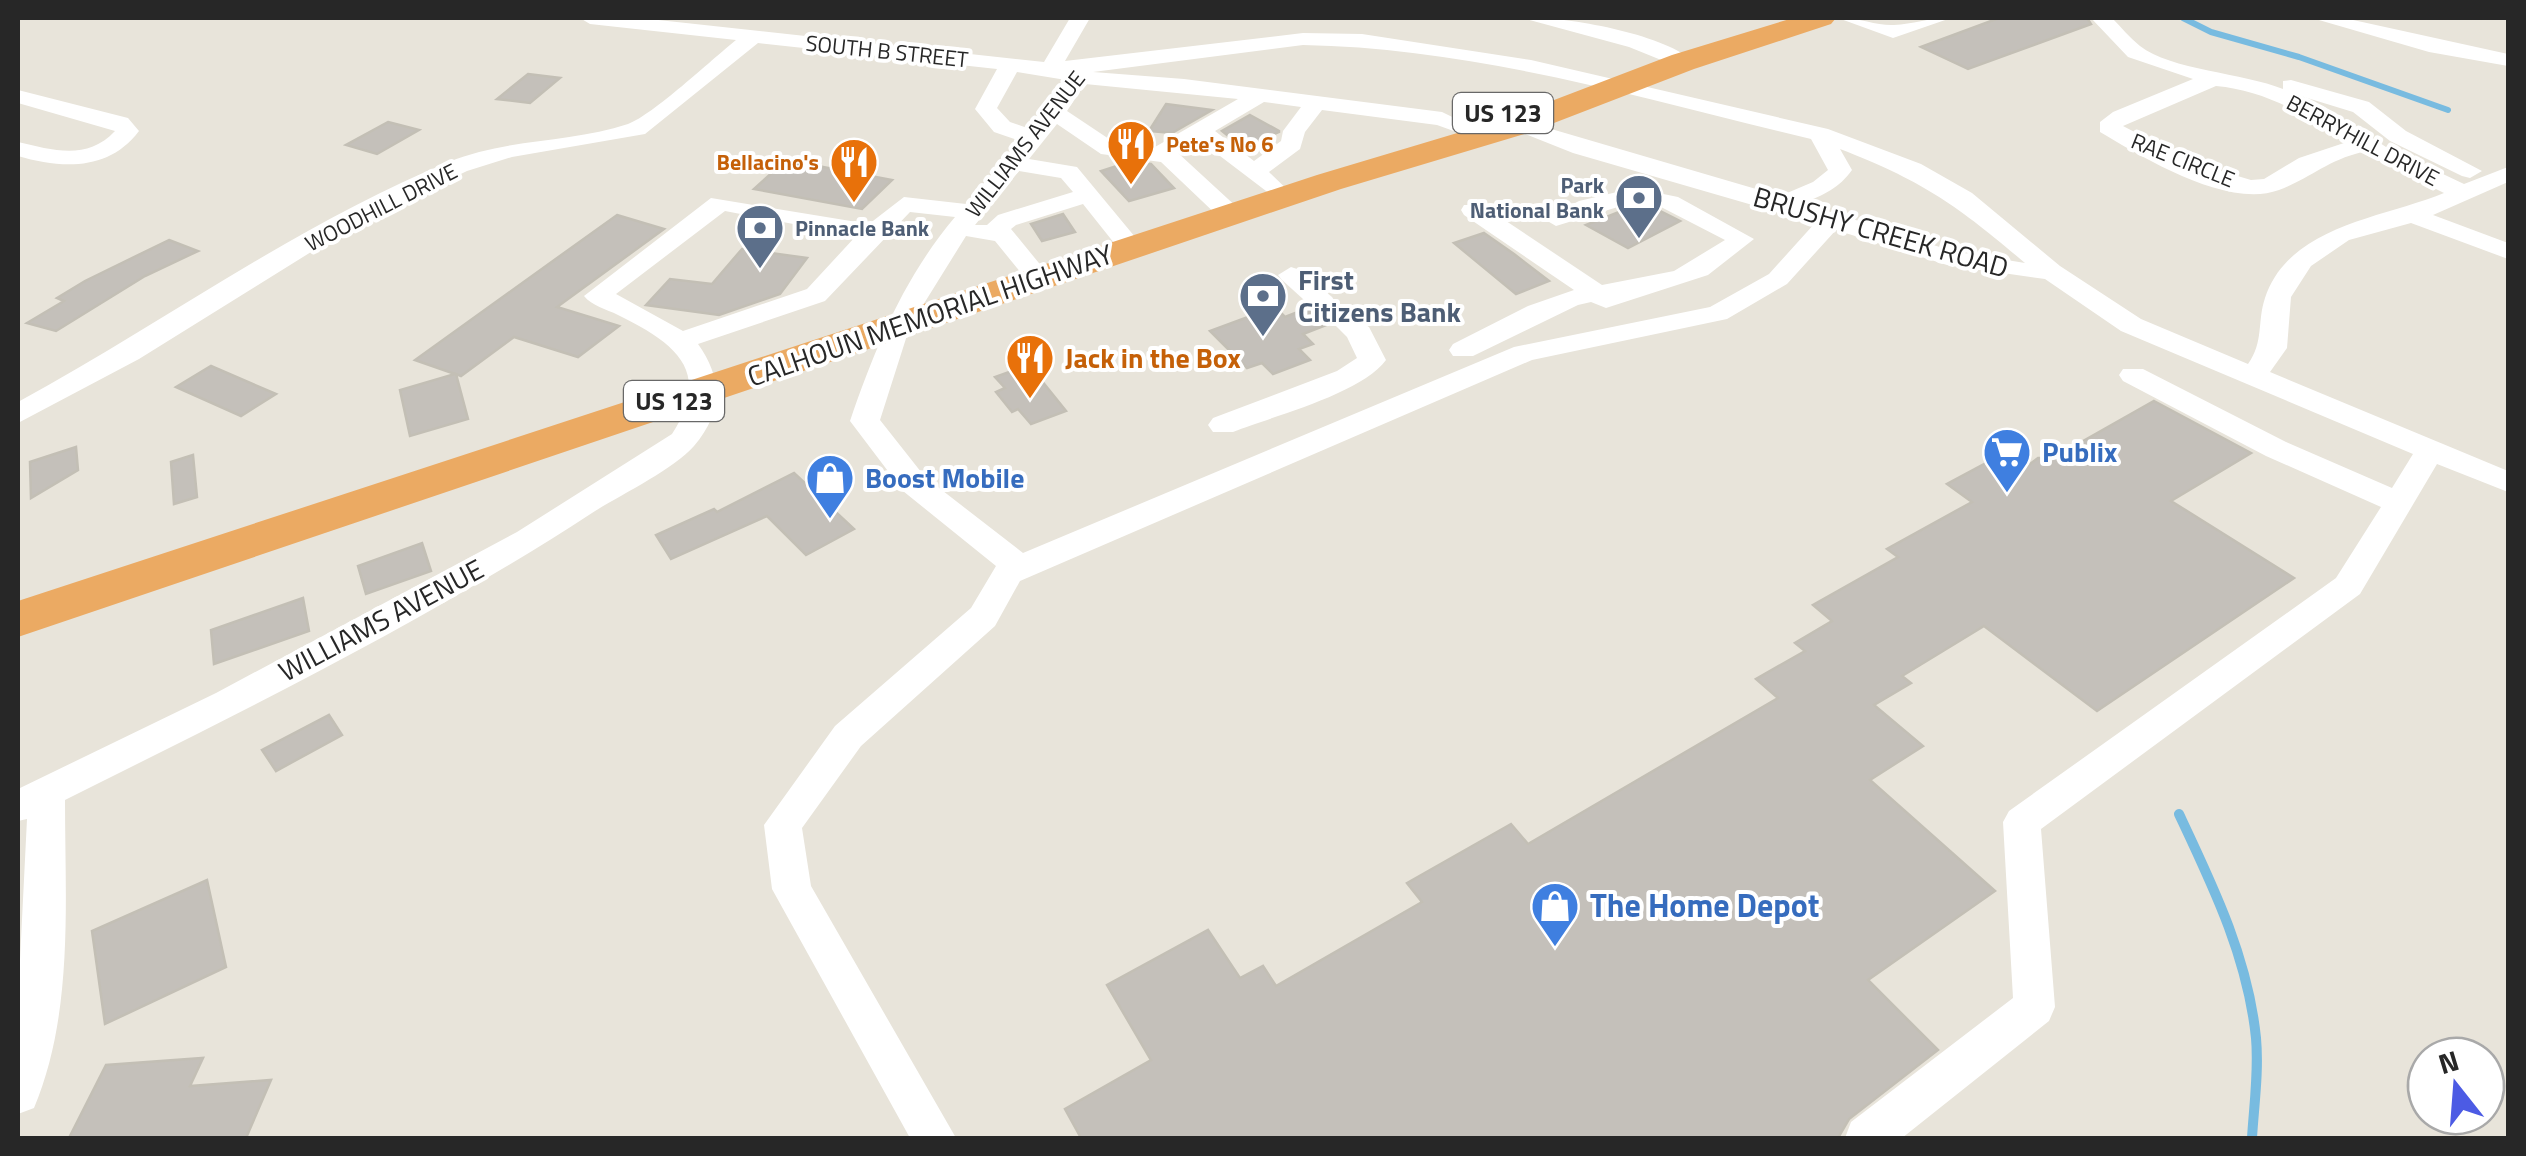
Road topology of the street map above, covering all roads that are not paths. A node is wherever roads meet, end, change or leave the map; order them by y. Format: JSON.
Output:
{"nodes":[{"id":1,"x":590,"y":18,"type":"edge"},
{"id":2,"x":1080,"y":18,"type":"edge"},
{"id":3,"x":1532,"y":18,"type":"edge"},
{"id":4,"x":1820,"y":18,"type":"edge"},
{"id":5,"x":1848,"y":18,"type":"edge"},
{"id":6,"x":1940,"y":18,"type":"edge"},
{"id":7,"x":2101,"y":18,"type":"edge"},
{"id":8,"x":2322,"y":18,"type":"edge"},
{"id":9,"x":684,"y":23,"type":"edge"},
{"id":10,"x":753,"y":38,"type":"junction"},
{"id":11,"x":1198,"y":50,"type":"junction"},
{"id":12,"x":1118,"y":60,"type":"junction"},
{"id":13,"x":2508,"y":60,"type":"edge"},
{"id":14,"x":1682,"y":62,"type":"junction"},
{"id":15,"x":1010,"y":64,"type":"junction"},
{"id":16,"x":1050,"y":68,"type":"junction"},
{"id":17,"x":1084,"y":70,"type":"junction"},
{"id":18,"x":2214,"y":79,"type":"junction"},
{"id":19,"x":2247,"y":82,"type":"junction"},
{"id":20,"x":1184,"y":86,"type":"junction"},
{"id":21,"x":1260,"y":95,"type":"junction"},
{"id":22,"x":18,"y":97,"type":"edge"},
{"id":23,"x":1317,"y":102,"type":"junction"},
{"id":24,"x":1239,"y":110,"type":"junction"},
{"id":25,"x":1055,"y":114,"type":"junction"},
{"id":26,"x":1298,"y":126,"type":"junction"},
{"id":27,"x":1462,"y":126,"type":"junction"},
{"id":28,"x":1516,"y":126,"type":"junction"},
{"id":29,"x":1202,"y":131,"type":"junction"},
{"id":30,"x":1820,"y":134,"type":"junction"},
{"id":31,"x":1034,"y":138,"type":"junction"},
{"id":32,"x":2366,"y":144,"type":"junction"},
{"id":33,"x":18,"y":149,"type":"edge"},
{"id":34,"x":1160,"y":154,"type":"junction"},
{"id":35,"x":1013,"y":162,"type":"junction"},
{"id":36,"x":2501,"y":178,"type":"edge"},
{"id":37,"x":1329,"y":182,"type":"junction"},
{"id":38,"x":1270,"y":184,"type":"junction"},
{"id":39,"x":2466,"y":194,"type":"junction"},
{"id":40,"x":1087,"y":195,"type":"junction"},
{"id":41,"x":1782,"y":204,"type":"junction"},
{"id":42,"x":1473,"y":210,"type":"dead end"},
{"id":43,"x":2412,"y":214,"type":"junction"},
{"id":44,"x":1231,"y":215,"type":"junction"},
{"id":45,"x":1556,"y":220,"type":"dead end"},
{"id":46,"x":1831,"y":220,"type":"junction"},
{"id":47,"x":964,"y":221,"type":"junction"},
{"id":48,"x":874,"y":232,"type":"junction"},
{"id":49,"x":992,"y":234,"type":"junction"},
{"id":50,"x":1131,"y":248,"type":"junction"},
{"id":51,"x":1767,"y":251,"type":"junction"},
{"id":52,"x":2508,"y":252,"type":"edge"},
{"id":53,"x":2051,"y":271,"type":"junction"},
{"id":54,"x":1291,"y":275,"type":"dead end"},
{"id":55,"x":1040,"y":278,"type":"junction"},
{"id":56,"x":1597,"y":294,"type":"junction"},
{"id":57,"x":898,"y":326,"type":"junction"},
{"id":58,"x":1647,"y":327,"type":"junction"},
{"id":59,"x":683,"y":340,"type":"junction"},
{"id":60,"x":1463,"y":350,"type":"dead end"},
{"id":61,"x":2133,"y":376,"type":"dead end"},
{"id":62,"x":2252,"y":378,"type":"junction"},
{"id":63,"x":706,"y":390,"type":"junction"},
{"id":64,"x":18,"y":414,"type":"edge"},
{"id":65,"x":1224,"y":426,"type":"dead end"},
{"id":66,"x":2430,"y":451,"type":"junction"},
{"id":67,"x":2508,"y":482,"type":"edge"},
{"id":68,"x":2400,"y":503,"type":"junction"},
{"id":69,"x":1019,"y":567,"type":"junction"},
{"id":70,"x":18,"y":619,"type":"edge"},
{"id":71,"x":32,"y":799,"type":"edge"},
{"id":72,"x":18,"y":1093,"type":"edge"},
{"id":73,"x":934,"y":1138,"type":"edge"},
{"id":74,"x":1867,"y":1138,"type":"edge"}],
"edges":[{"from":1,"to":9,"type":"street","name":"SOUTH B STREET"},
{"from":2,"to":16,"type":"street"},
{"from":3,"to":14,"type":"street"},
{"from":4,"to":14,"type":"highway","name":"CALHOUN MEMORIAL HIGHWAY","number":"US 123"},
{"from":5,"to":6,"type":"street"},
{"from":7,"to":18,"type":"street","name":"BERRYHILL DRIVE"},
{"from":8,"to":13,"type":"street"},
{"from":9,"to":10,"type":"street","name":"SOUTH B STREET"},
{"from":10,"to":15,"type":"street","name":"SOUTH B STREET"},
{"from":10,"to":64,"type":"street","name":"WOODHILL DRIVE"},
{"from":11,"to":12,"type":"street"},
{"from":11,"to":20,"type":"street"},
{"from":11,"to":30,"type":"street"},
{"from":12,"to":17,"type":"street"},
{"from":12,"to":20,"type":"street","name":"SOUTH B STREET"},
{"from":14,"to":27,"type":"highway","name":"CALHOUN MEMORIAL HIGHWAY","number":"US 123"},
{"from":14,"to":28,"type":"highway","name":"CALHOUN MEMORIAL HIGHWAY","number":"US 123"},
{"from":15,"to":16,"type":"street","name":"SOUTH B STREET"},
{"from":15,"to":31,"type":"street"},
{"from":16,"to":17,"type":"street","name":"SOUTH B STREET"},
{"from":17,"to":20,"type":"street","name":"SOUTH B STREET"},
{"from":17,"to":25,"type":"street","name":"WILLIAMS AVENUE"},
{"from":18,"to":19,"type":"street","name":"BERRYHILL DRIVE"},
{"from":18,"to":32,"type":"street","name":"RAE CIRCLE"},
{"from":19,"to":32,"type":"street","name":"BERRYHILL DRIVE"},
{"from":19,"to":36,"type":"street"},
{"from":20,"to":21,"type":"street","name":"SOUTH B STREET"},
{"from":21,"to":23,"type":"street","name":"SOUTH B STREET"},
{"from":21,"to":24,"type":"street"},
{"from":22,"to":33,"type":"street"},
{"from":23,"to":26,"type":"street"},
{"from":23,"to":27,"type":"street","name":"SOUTH B STREET"},
{"from":24,"to":26,"type":"street"},
{"from":24,"to":29,"type":"street"},
{"from":25,"to":31,"type":"street","name":"WILLIAMS AVENUE"},
{"from":25,"to":34,"type":"street"},
{"from":26,"to":38,"type":"street"},
{"from":27,"to":37,"type":"highway","name":"CALHOUN MEMORIAL HIGHWAY","number":"US 123"},
{"from":28,"to":37,"type":"highway","name":"CALHOUN MEMORIAL HIGHWAY","number":"US 123"},
{"from":28,"to":41,"type":"street","name":"BRUSHY CREEK ROAD"},
{"from":29,"to":34,"type":"street"},
{"from":29,"to":38,"type":"street"},
{"from":30,"to":41,"type":"street"},
{"from":30,"to":53,"type":"street"},
{"from":31,"to":35,"type":"street","name":"WILLIAMS AVENUE"},
{"from":32,"to":39,"type":"street","name":"BERRYHILL DRIVE"},
{"from":34,"to":44,"type":"street"},
{"from":35,"to":40,"type":"street"},
{"from":35,"to":47,"type":"street","name":"WILLIAMS AVENUE"},
{"from":36,"to":39,"type":"street"},
{"from":37,"to":38,"type":"highway","name":"CALHOUN MEMORIAL HIGHWAY","number":"US 123"},
{"from":38,"to":44,"type":"highway","name":"CALHOUN MEMORIAL HIGHWAY","number":"US 123"},
{"from":39,"to":43,"type":"street"},
{"from":40,"to":49,"type":"street"},
{"from":40,"to":50,"type":"street"},
{"from":41,"to":46,"type":"street","name":"BRUSHY CREEK ROAD"},
{"from":42,"to":56,"type":"street"},
{"from":43,"to":52,"type":"street"},
{"from":43,"to":62,"type":"street"},
{"from":44,"to":50,"type":"highway","name":"CALHOUN MEMORIAL HIGHWAY","number":"US 123"},
{"from":45,"to":51,"type":"street"},
{"from":46,"to":51,"type":"street"},
{"from":46,"to":53,"type":"street","name":"BRUSHY CREEK ROAD"},
{"from":47,"to":48,"type":"street"},
{"from":47,"to":49,"type":"street"},
{"from":47,"to":57,"type":"street","name":"WILLIAMS AVENUE"},
{"from":48,"to":59,"type":"street"},
{"from":48,"to":59,"type":"street"},
{"from":49,"to":55,"type":"street"},
{"from":50,"to":55,"type":"highway","name":"CALHOUN MEMORIAL HIGHWAY","number":"US 123"},
{"from":51,"to":56,"type":"street"},
{"from":51,"to":58,"type":"street"},
{"from":53,"to":62,"type":"street"},
{"from":54,"to":65,"type":"street"},
{"from":55,"to":57,"type":"highway","name":"CALHOUN MEMORIAL HIGHWAY","number":"US 123"},
{"from":56,"to":58,"type":"street"},
{"from":56,"to":60,"type":"street"},
{"from":57,"to":63,"type":"highway","name":"CALHOUN MEMORIAL HIGHWAY","number":"US 123"},
{"from":57,"to":69,"type":"street","name":"WILLIAMS AVENUE"},
{"from":58,"to":69,"type":"street"},
{"from":59,"to":63,"type":"street"},
{"from":61,"to":68,"type":"street"},
{"from":62,"to":66,"type":"street"},
{"from":63,"to":70,"type":"highway","name":"CALHOUN MEMORIAL HIGHWAY","number":"US 123"},
{"from":63,"to":71,"type":"street","name":"WILLIAMS AVENUE"},
{"from":66,"to":67,"type":"street"},
{"from":66,"to":68,"type":"street"},
{"from":68,"to":74,"type":"street"},
{"from":69,"to":73,"type":"street"},
{"from":71,"to":72,"type":"street"}]}
